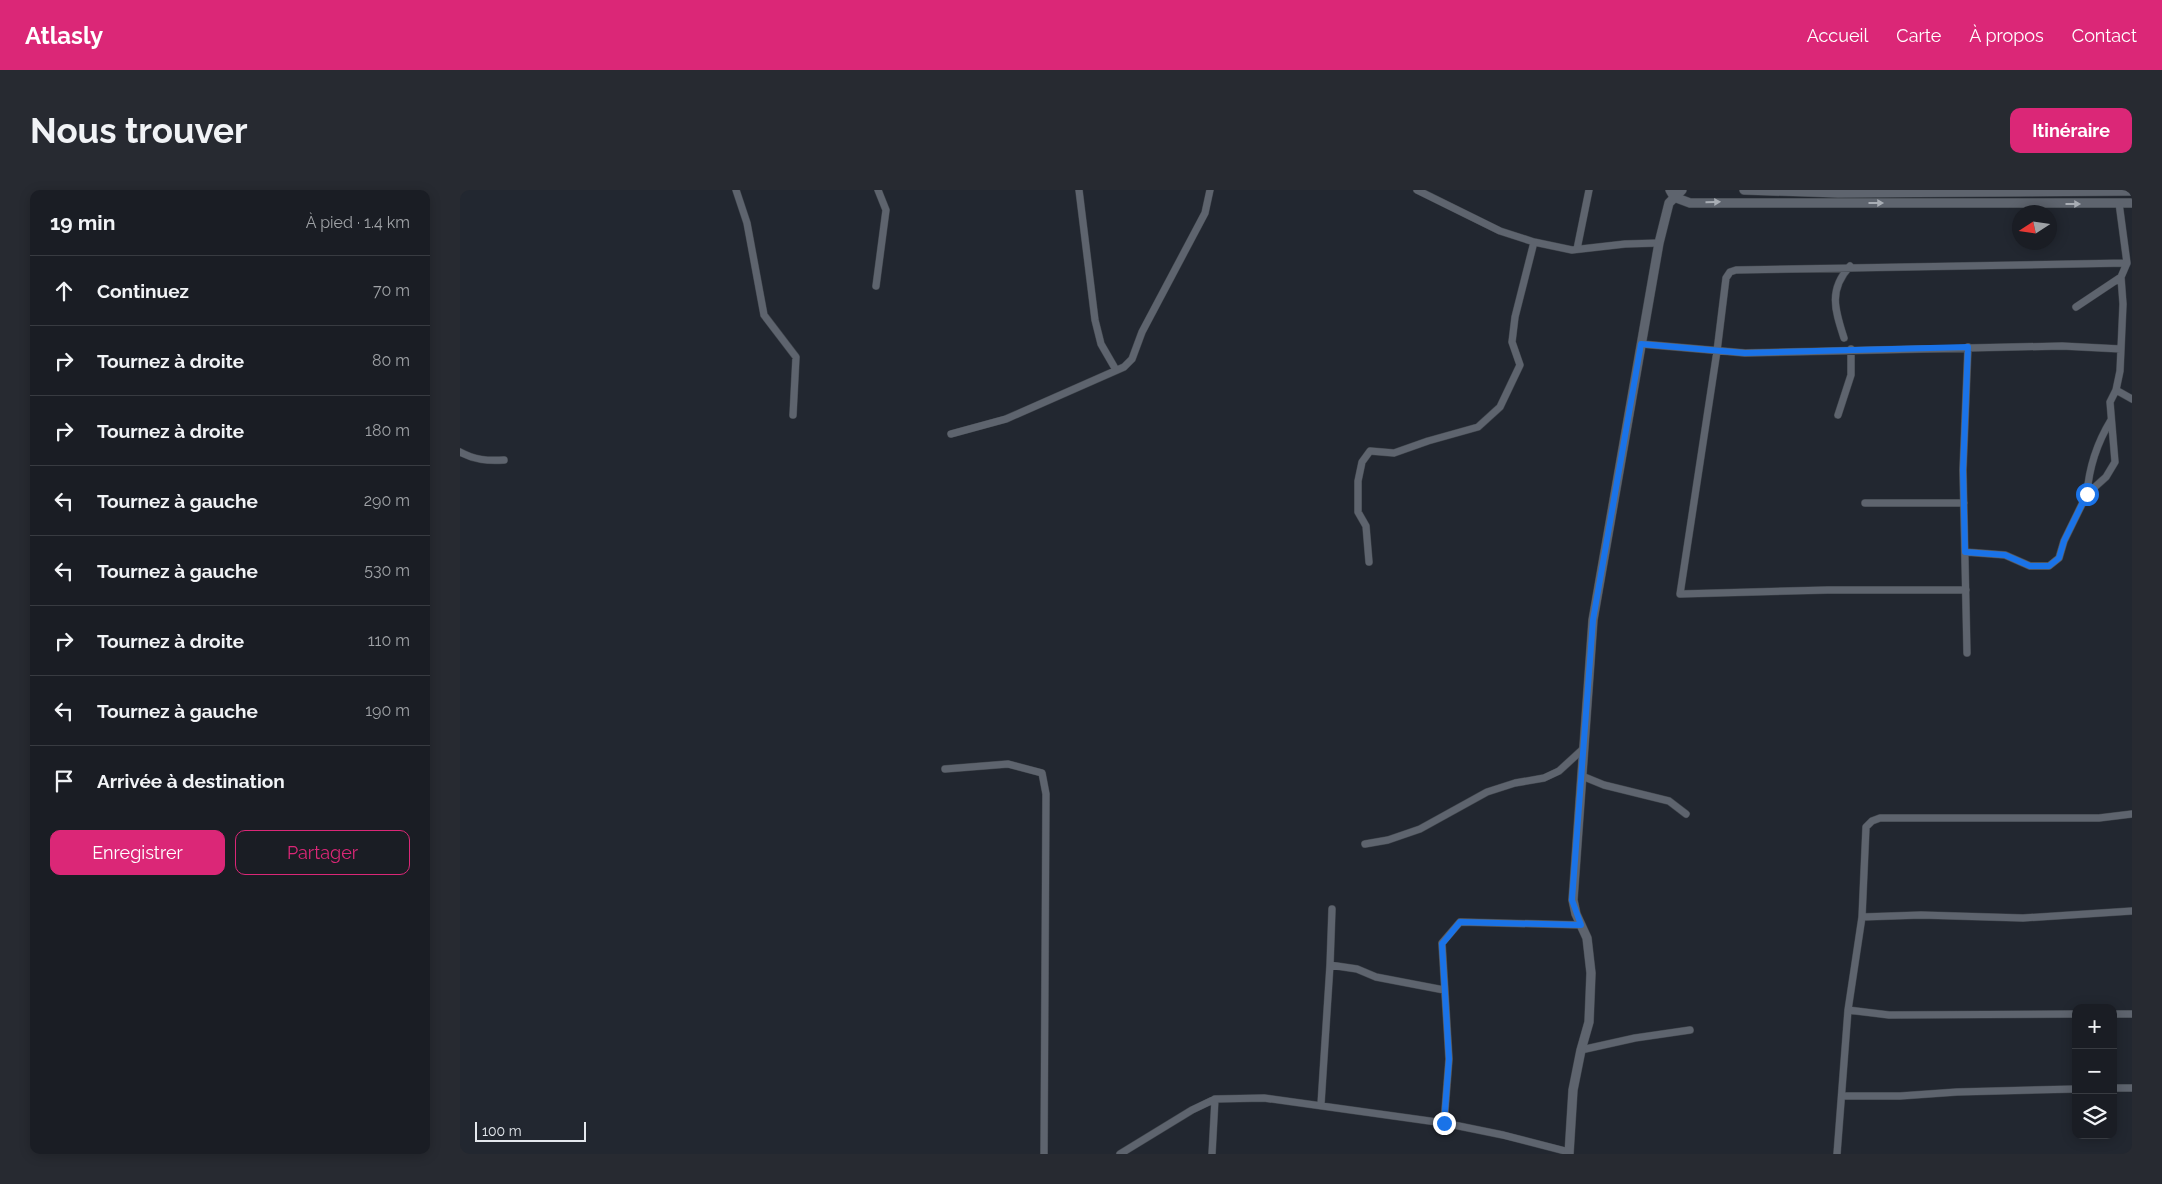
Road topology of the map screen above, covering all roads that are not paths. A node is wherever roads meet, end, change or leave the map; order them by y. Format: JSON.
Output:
{"nodes":[{"id":1,"x":736,"y":190,"type":"edge"},
{"id":2,"x":878,"y":190,"type":"edge"},
{"id":3,"x":1078,"y":190,"type":"edge"},
{"id":4,"x":1210,"y":190,"type":"edge"},
{"id":5,"x":1417,"y":190,"type":"edge"},
{"id":6,"x":1589,"y":190,"type":"edge"},
{"id":7,"x":1682,"y":190,"type":"edge"},
{"id":8,"x":1744,"y":190,"type":"edge"},
{"id":9,"x":2040,"y":191,"type":"edge"},
{"id":10,"x":2132,"y":191,"type":"edge"},
{"id":11,"x":1930,"y":192,"type":"edge"},
{"id":12,"x":1672,"y":194,"type":"edge"},
{"id":13,"x":2119,"y":204,"type":"junction"},
{"id":14,"x":2132,"y":204,"type":"edge"},
{"id":15,"x":1534,"y":242,"type":"junction"},
{"id":16,"x":1659,"y":244,"type":"junction"},
{"id":17,"x":1577,"y":249,"type":"junction"},
{"id":18,"x":2127,"y":263,"type":"junction"},
{"id":19,"x":1850,"y":266,"type":"junction"},
{"id":20,"x":2121,"y":277,"type":"junction"},
{"id":21,"x":876,"y":286,"type":"dead end"},
{"id":22,"x":2076,"y":307,"type":"dead end"},
{"id":23,"x":1844,"y":338,"type":"dead end"},
{"id":24,"x":1641,"y":344,"type":"junction"},
{"id":25,"x":1968,"y":347,"type":"junction"},
{"id":26,"x":1851,"y":349,"type":"junction"},
{"id":27,"x":2121,"y":349,"type":"junction"},
{"id":28,"x":1717,"y":351,"type":"junction"},
{"id":29,"x":1116,"y":370,"type":"junction"},
{"id":30,"x":2116,"y":390,"type":"junction"},
{"id":31,"x":2132,"y":399,"type":"edge"},
{"id":32,"x":792,"y":415,"type":"dead end"},
{"id":33,"x":1838,"y":416,"type":"dead end"},
{"id":34,"x":2111,"y":420,"type":"junction"},
{"id":35,"x":951,"y":434,"type":"dead end"},
{"id":36,"x":460,"y":452,"type":"edge"},
{"id":37,"x":504,"y":460,"type":"dead end"},
{"id":38,"x":2087,"y":494,"type":"junction"},
{"id":39,"x":1865,"y":503,"type":"dead end"},
{"id":40,"x":1964,"y":503,"type":"junction"},
{"id":41,"x":1965,"y":552,"type":"junction"},
{"id":42,"x":1369,"y":562,"type":"dead end"},
{"id":43,"x":1966,"y":590,"type":"junction"},
{"id":44,"x":1967,"y":653,"type":"dead end"},
{"id":45,"x":1583,"y":749,"type":"junction"},
{"id":46,"x":945,"y":769,"type":"dead end"},
{"id":47,"x":1582,"y":776,"type":"junction"},
{"id":48,"x":1686,"y":814,"type":"dead end"},
{"id":49,"x":2132,"y":814,"type":"edge"},
{"id":50,"x":1365,"y":844,"type":"dead end"},
{"id":51,"x":1332,"y":910,"type":"dead end"},
{"id":52,"x":2132,"y":911,"type":"edge"},
{"id":53,"x":1862,"y":917,"type":"junction"},
{"id":54,"x":1581,"y":925,"type":"junction"},
{"id":55,"x":1330,"y":965,"type":"junction"},
{"id":56,"x":1444,"y":990,"type":"junction"},
{"id":57,"x":1848,"y":1010,"type":"junction"},
{"id":58,"x":2072,"y":1014,"type":"edge"},
{"id":59,"x":2117,"y":1014,"type":"edge"},
{"id":60,"x":2132,"y":1014,"type":"edge"},
{"id":61,"x":1690,"y":1030,"type":"dead end"},
{"id":62,"x":1581,"y":1050,"type":"junction"},
{"id":63,"x":2117,"y":1088,"type":"edge"},
{"id":64,"x":2132,"y":1088,"type":"edge"},
{"id":65,"x":2072,"y":1089,"type":"edge"},
{"id":66,"x":1842,"y":1096,"type":"junction"},
{"id":67,"x":1215,"y":1099,"type":"junction"},
{"id":68,"x":1321,"y":1104,"type":"junction"},
{"id":69,"x":1444,"y":1123,"type":"junction"},
{"id":70,"x":1569,"y":1153,"type":"edge"},
{"id":71,"x":1044,"y":1154,"type":"edge"},
{"id":72,"x":1120,"y":1154,"type":"edge"},
{"id":73,"x":1212,"y":1154,"type":"edge"},
{"id":74,"x":1838,"y":1154,"type":"edge"}],
"edges":[{"from":1,"to":32,"type":"street"},
{"from":2,"to":21,"type":"street"},
{"from":3,"to":29,"type":"street"},
{"from":4,"to":29,"type":"street"},
{"from":5,"to":15,"type":"street"},
{"from":6,"to":17,"type":"street"},
{"from":7,"to":12,"type":"street"},
{"from":8,"to":11,"type":"street"},
{"from":9,"to":10,"type":"street"},
{"from":9,"to":11,"type":"street"},
{"from":12,"to":13,"type":"street","one_way":true},
{"from":12,"to":16,"type":"street"},
{"from":13,"to":14,"type":"street"},
{"from":13,"to":18,"type":"street"},
{"from":15,"to":17,"type":"street"},
{"from":15,"to":42,"type":"street"},
{"from":16,"to":17,"type":"street"},
{"from":16,"to":24,"type":"street"},
{"from":18,"to":19,"type":"street"},
{"from":18,"to":20,"type":"street"},
{"from":19,"to":23,"type":"street"},
{"from":19,"to":28,"type":"street"},
{"from":20,"to":22,"type":"street"},
{"from":20,"to":27,"type":"street"},
{"from":24,"to":28,"type":"street"},
{"from":24,"to":45,"type":"street"},
{"from":25,"to":26,"type":"street"},
{"from":25,"to":27,"type":"street"},
{"from":25,"to":40,"type":"street"},
{"from":26,"to":28,"type":"street"},
{"from":26,"to":33,"type":"street"},
{"from":27,"to":30,"type":"street"},
{"from":28,"to":43,"type":"street"},
{"from":29,"to":35,"type":"street"},
{"from":30,"to":31,"type":"street"},
{"from":30,"to":34,"type":"street"},
{"from":34,"to":38,"type":"street"},
{"from":34,"to":38,"type":"street"},
{"from":36,"to":37,"type":"street"},
{"from":38,"to":41,"type":"street"},
{"from":39,"to":40,"type":"street"},
{"from":40,"to":41,"type":"street"},
{"from":41,"to":43,"type":"street"},
{"from":43,"to":44,"type":"street"},
{"from":45,"to":47,"type":"street"},
{"from":45,"to":50,"type":"street"},
{"from":46,"to":71,"type":"street"},
{"from":47,"to":48,"type":"street"},
{"from":47,"to":54,"type":"street"},
{"from":49,"to":53,"type":"street"},
{"from":51,"to":55,"type":"street"},
{"from":52,"to":53,"type":"street"},
{"from":53,"to":57,"type":"street"},
{"from":54,"to":56,"type":"street"},
{"from":54,"to":62,"type":"street"},
{"from":55,"to":56,"type":"street"},
{"from":55,"to":68,"type":"street"},
{"from":56,"to":69,"type":"street"},
{"from":57,"to":58,"type":"street"},
{"from":57,"to":66,"type":"street"},
{"from":59,"to":60,"type":"street"},
{"from":61,"to":62,"type":"street"},
{"from":62,"to":70,"type":"street"},
{"from":63,"to":64,"type":"street"},
{"from":65,"to":66,"type":"street"},
{"from":66,"to":74,"type":"street"},
{"from":67,"to":68,"type":"street"},
{"from":67,"to":72,"type":"street"},
{"from":67,"to":73,"type":"street"},
{"from":68,"to":69,"type":"street"},
{"from":69,"to":70,"type":"street"}]}
